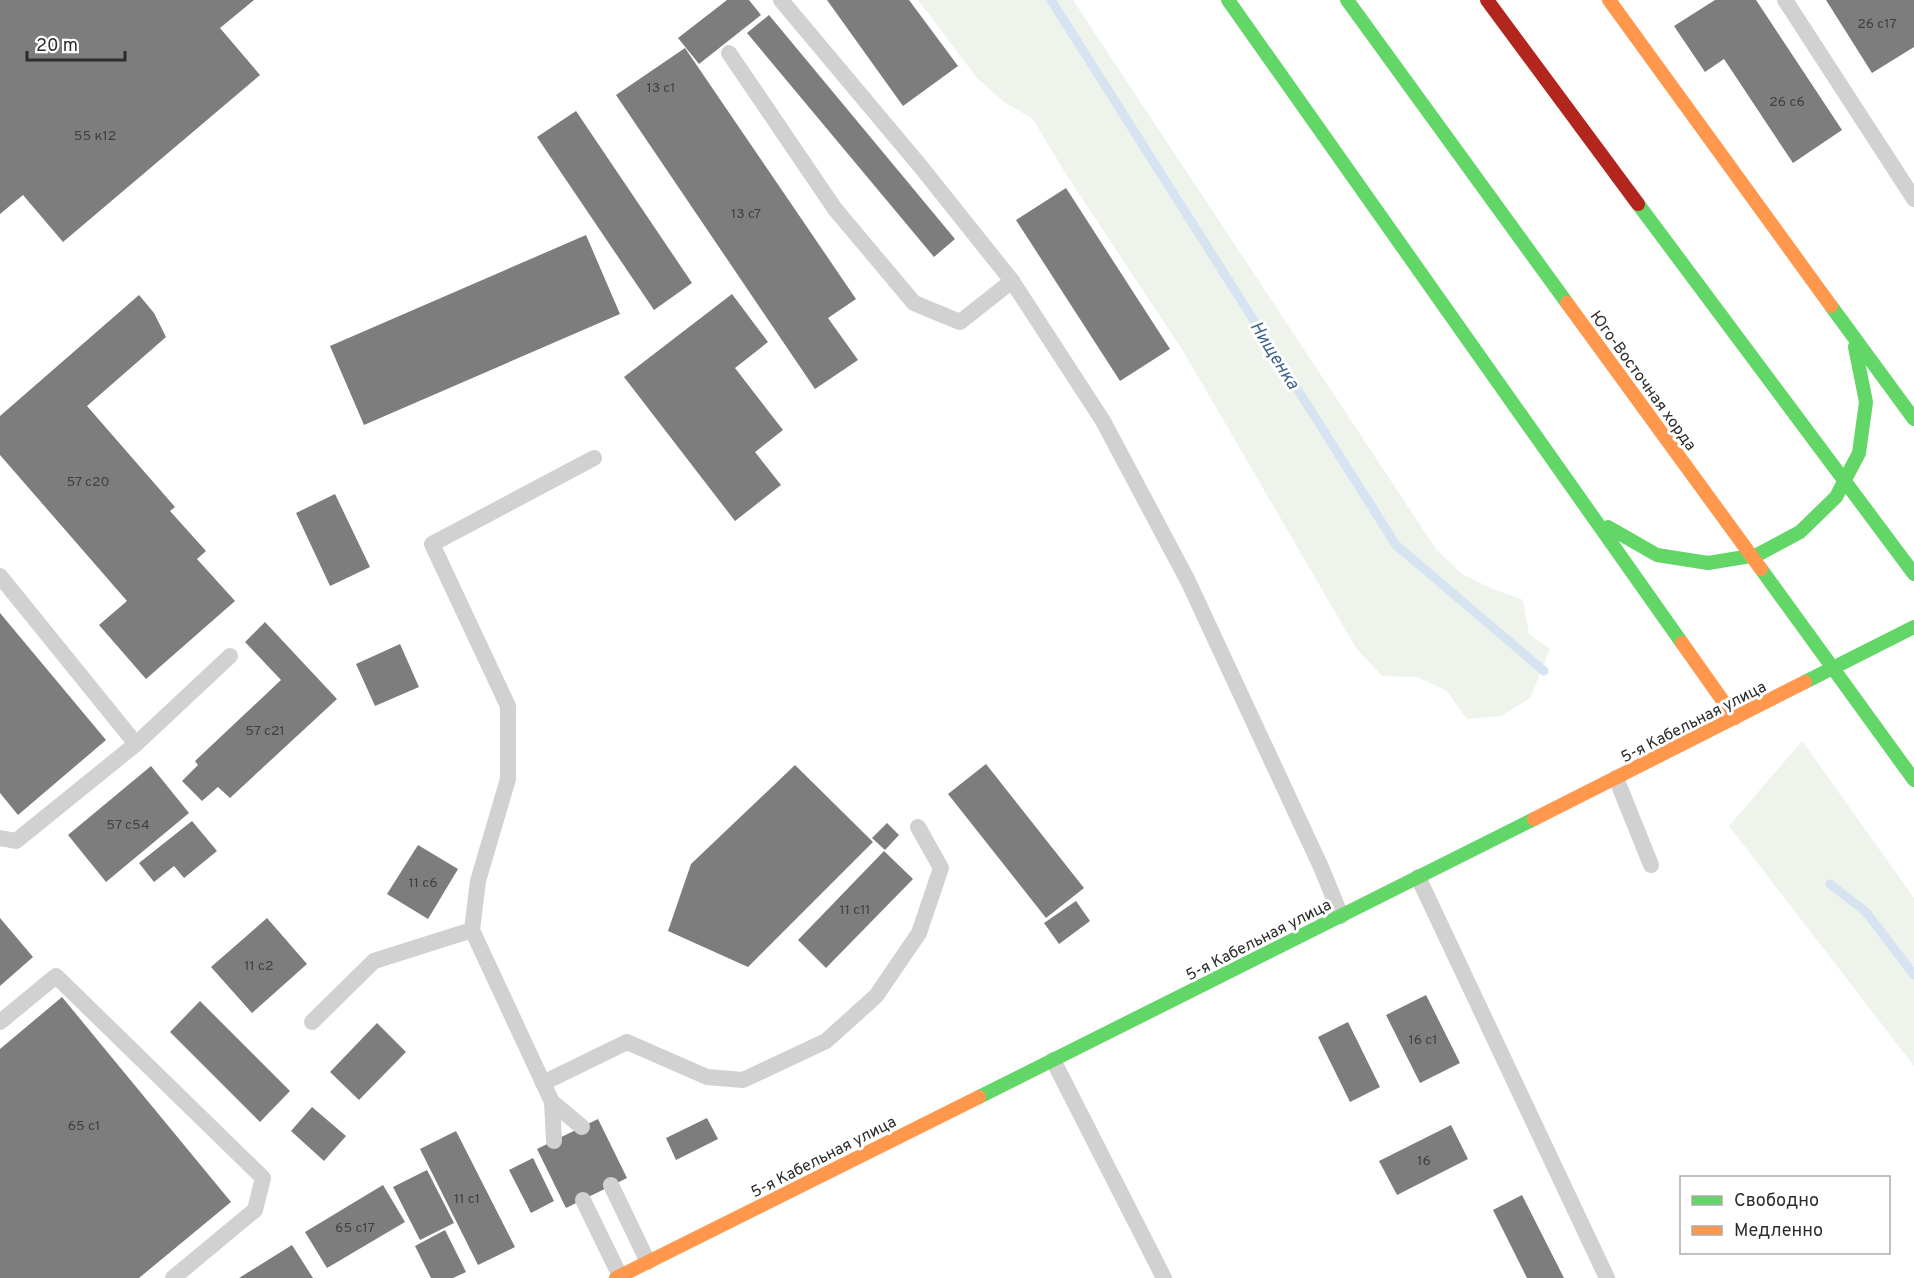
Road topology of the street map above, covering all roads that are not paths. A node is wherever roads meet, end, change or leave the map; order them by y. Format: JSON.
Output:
{"nodes":[{"id":1,"x":781,"y":0,"type":"edge"},
{"id":2,"x":1228,"y":0,"type":"edge"},
{"id":3,"x":1347,"y":0,"type":"edge"},
{"id":4,"x":1487,"y":0,"type":"edge"},
{"id":5,"x":1609,"y":0,"type":"edge"},
{"id":6,"x":1785,"y":0,"type":"edge"},
{"id":7,"x":729,"y":54,"type":"dead end"},
{"id":8,"x":1914,"y":199,"type":"edge"},
{"id":9,"x":1012,"y":281,"type":"junction"},
{"id":10,"x":1836,"y":312,"type":"junction"},
{"id":11,"x":1914,"y":419,"type":"edge"},
{"id":12,"x":594,"y":458,"type":"dead end"},
{"id":13,"x":1580,"y":498,"type":"junction"},
{"id":14,"x":1914,"y":574,"type":"edge"},
{"id":15,"x":0,"y":576,"type":"edge"},
{"id":16,"x":1914,"y":627,"type":"edge"},
{"id":17,"x":230,"y":656,"type":"dead end"},
{"id":18,"x":1735,"y":718,"type":"junction"},
{"id":19,"x":136,"y":744,"type":"junction"},
{"id":20,"x":1616,"y":778,"type":"junction"},
{"id":21,"x":1914,"y":780,"type":"edge"},
{"id":22,"x":918,"y":827,"type":"dead end"},
{"id":23,"x":0,"y":838,"type":"edge"},
{"id":24,"x":1651,"y":865,"type":"dead end"},
{"id":25,"x":1418,"y":877,"type":"junction"},
{"id":26,"x":1341,"y":916,"type":"junction"},
{"id":27,"x":472,"y":930,"type":"junction"},
{"id":28,"x":0,"y":1022,"type":"edge"},
{"id":29,"x":312,"y":1022,"type":"dead end"},
{"id":30,"x":1053,"y":1059,"type":"junction"},
{"id":31,"x":543,"y":1083,"type":"junction"},
{"id":32,"x":552,"y":1102,"type":"junction"},
{"id":33,"x":582,"y":1127,"type":"dead end"},
{"id":34,"x":554,"y":1141,"type":"dead end"},
{"id":35,"x":611,"y":1185,"type":"dead end"},
{"id":36,"x":583,"y":1200,"type":"dead end"},
{"id":37,"x":648,"y":1262,"type":"junction"},
{"id":38,"x":618,"y":1277,"type":"edge"},
{"id":39,"x":173,"y":1278,"type":"edge"},
{"id":40,"x":1164,"y":1278,"type":"edge"},
{"id":41,"x":1607,"y":1278,"type":"edge"}],
"edges":[{"from":1,"to":9,"type":"lane"},
{"from":2,"to":13,"type":"street"},
{"from":3,"to":21,"type":"street","name":"Юго-Восточная хорда"},
{"from":4,"to":14,"type":"street"},
{"from":5,"to":10,"type":"street"},
{"from":6,"to":8,"type":"lane"},
{"from":7,"to":9,"type":"lane"},
{"from":9,"to":26,"type":"lane"},
{"from":10,"to":11,"type":"street"},
{"from":10,"to":13,"type":"street"},
{"from":12,"to":27,"type":"lane"},
{"from":13,"to":18,"type":"street"},
{"from":15,"to":19,"type":"lane"},
{"from":16,"to":18,"type":"street","name":"5-я Кабельная улица"},
{"from":17,"to":19,"type":"lane"},
{"from":18,"to":20,"type":"street","name":"5-я Кабельная улица"},
{"from":19,"to":23,"type":"lane"},
{"from":20,"to":24,"type":"lane"},
{"from":20,"to":25,"type":"street","name":"5-я Кабельная улица"},
{"from":22,"to":31,"type":"lane"},
{"from":25,"to":26,"type":"street","name":"5-я Кабельная улица"},
{"from":25,"to":41,"type":"lane"},
{"from":26,"to":30,"type":"street","name":"5-я Кабельная улица"},
{"from":27,"to":29,"type":"lane"},
{"from":27,"to":31,"type":"lane"},
{"from":28,"to":39,"type":"lane"},
{"from":30,"to":37,"type":"street","name":"5-я Кабельная улица"},
{"from":30,"to":40,"type":"lane"},
{"from":31,"to":32,"type":"lane"},
{"from":32,"to":33,"type":"lane"},
{"from":32,"to":34,"type":"lane"},
{"from":35,"to":37,"type":"lane"},
{"from":36,"to":38,"type":"lane"},
{"from":37,"to":38,"type":"street","name":"5-я Кабельная улица"}]}
